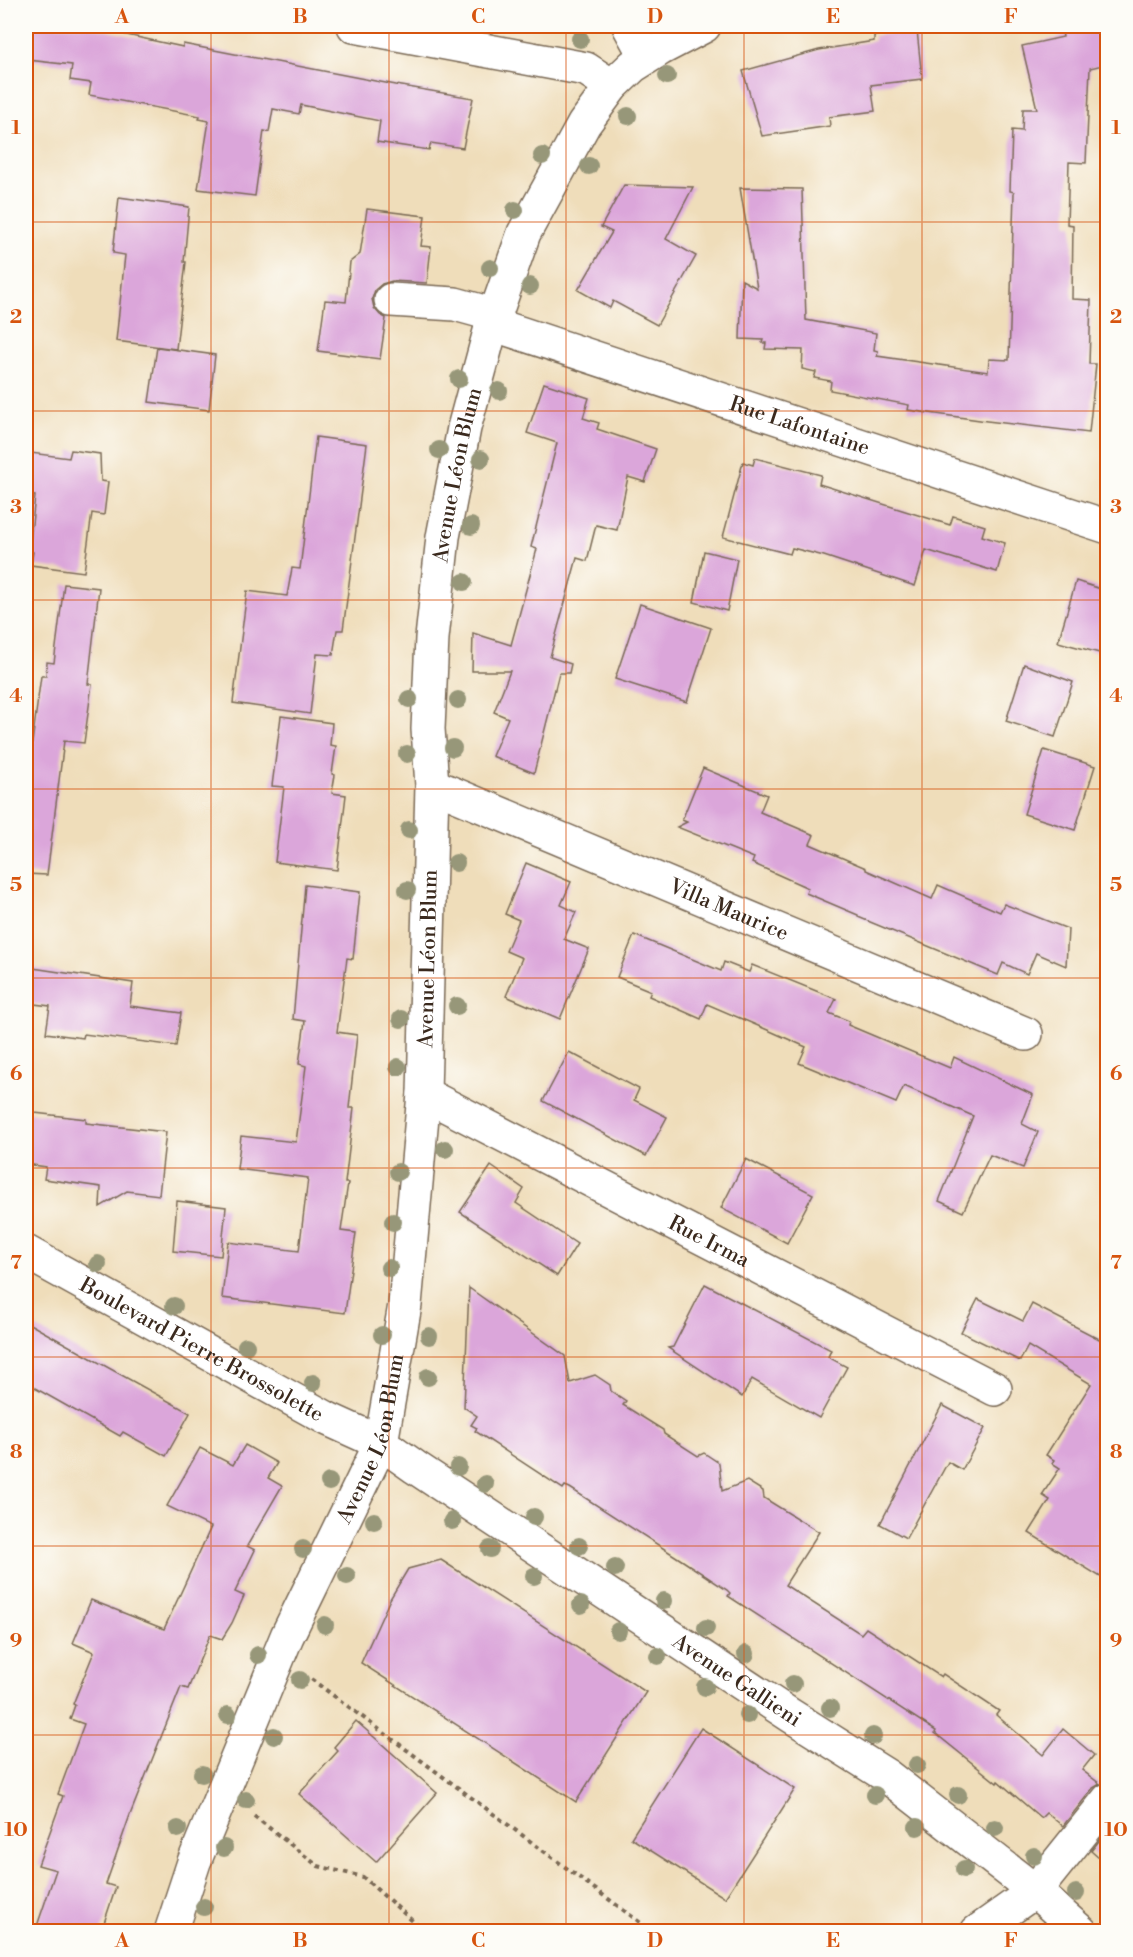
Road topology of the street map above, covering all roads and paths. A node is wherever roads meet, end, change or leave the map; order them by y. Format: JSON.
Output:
{"nodes":[{"id":1,"x":354,"y":26,"type":"edge"},
{"id":2,"x":629,"y":26,"type":"edge"},
{"id":3,"x":704,"y":26,"type":"edge"},
{"id":4,"x":646,"y":57,"type":"junction"},
{"id":5,"x":612,"y":86,"type":"junction"},
{"id":6,"x":391,"y":300,"type":"dead end"},
{"id":7,"x":494,"y":319,"type":"junction"},
{"id":8,"x":1107,"y":527,"type":"edge"},
{"id":9,"x":432,"y":785,"type":"junction"},
{"id":10,"x":1026,"y":1034,"type":"dead end"},
{"id":11,"x":424,"y":1094,"type":"junction"},
{"id":12,"x":26,"y":1252,"type":"edge"},
{"id":13,"x":995,"y":1389,"type":"dead end"},
{"id":14,"x":381,"y":1443,"type":"junction"},
{"id":15,"x":279,"y":1656,"type":"junction"},
{"id":16,"x":223,"y":1792,"type":"junction"},
{"id":17,"x":1107,"y":1800,"type":"edge"},
{"id":18,"x":1035,"y":1891,"type":"junction"},
{"id":19,"x":171,"y":1932,"type":"edge"},
{"id":20,"x":425,"y":1932,"type":"edge"},
{"id":21,"x":653,"y":1932,"type":"edge"},
{"id":22,"x":977,"y":1932,"type":"edge"},
{"id":23,"x":1081,"y":1932,"type":"edge"}],
"edges":[{"from":1,"to":5,"type":"street"},
{"from":2,"to":4,"type":"street"},
{"from":3,"to":4,"type":"street","name":"Avenue Léon Blum"},
{"from":4,"to":5,"type":"street","name":"Avenue Léon Blum"},
{"from":5,"to":7,"type":"street","name":"Avenue Léon Blum"},
{"from":6,"to":7,"type":"street","name":"Rue Lafontaine"},
{"from":7,"to":8,"type":"street","name":"Rue Lafontaine"},
{"from":7,"to":9,"type":"street","name":"Avenue Léon Blum"},
{"from":9,"to":10,"type":"street","name":"Villa Maurice"},
{"from":9,"to":11,"type":"street","name":"Avenue Léon Blum"},
{"from":11,"to":13,"type":"street","name":"Rue Irma"},
{"from":11,"to":14,"type":"street","name":"Avenue Léon Blum"},
{"from":12,"to":14,"type":"street","name":"Boulevard Pierre Brossolette"},
{"from":14,"to":15,"type":"street","name":"Avenue Léon Blum"},
{"from":14,"to":18,"type":"street","name":"Avenue Gallieni"},
{"from":15,"to":16,"type":"street","name":"Avenue Léon Blum"},
{"from":15,"to":21,"type":"path"},
{"from":16,"to":19,"type":"street","name":"Avenue Léon Blum"},
{"from":16,"to":20,"type":"path"},
{"from":17,"to":18,"type":"street"},
{"from":18,"to":22,"type":"street"},
{"from":18,"to":23,"type":"street","name":"Avenue Gallieni"}]}
